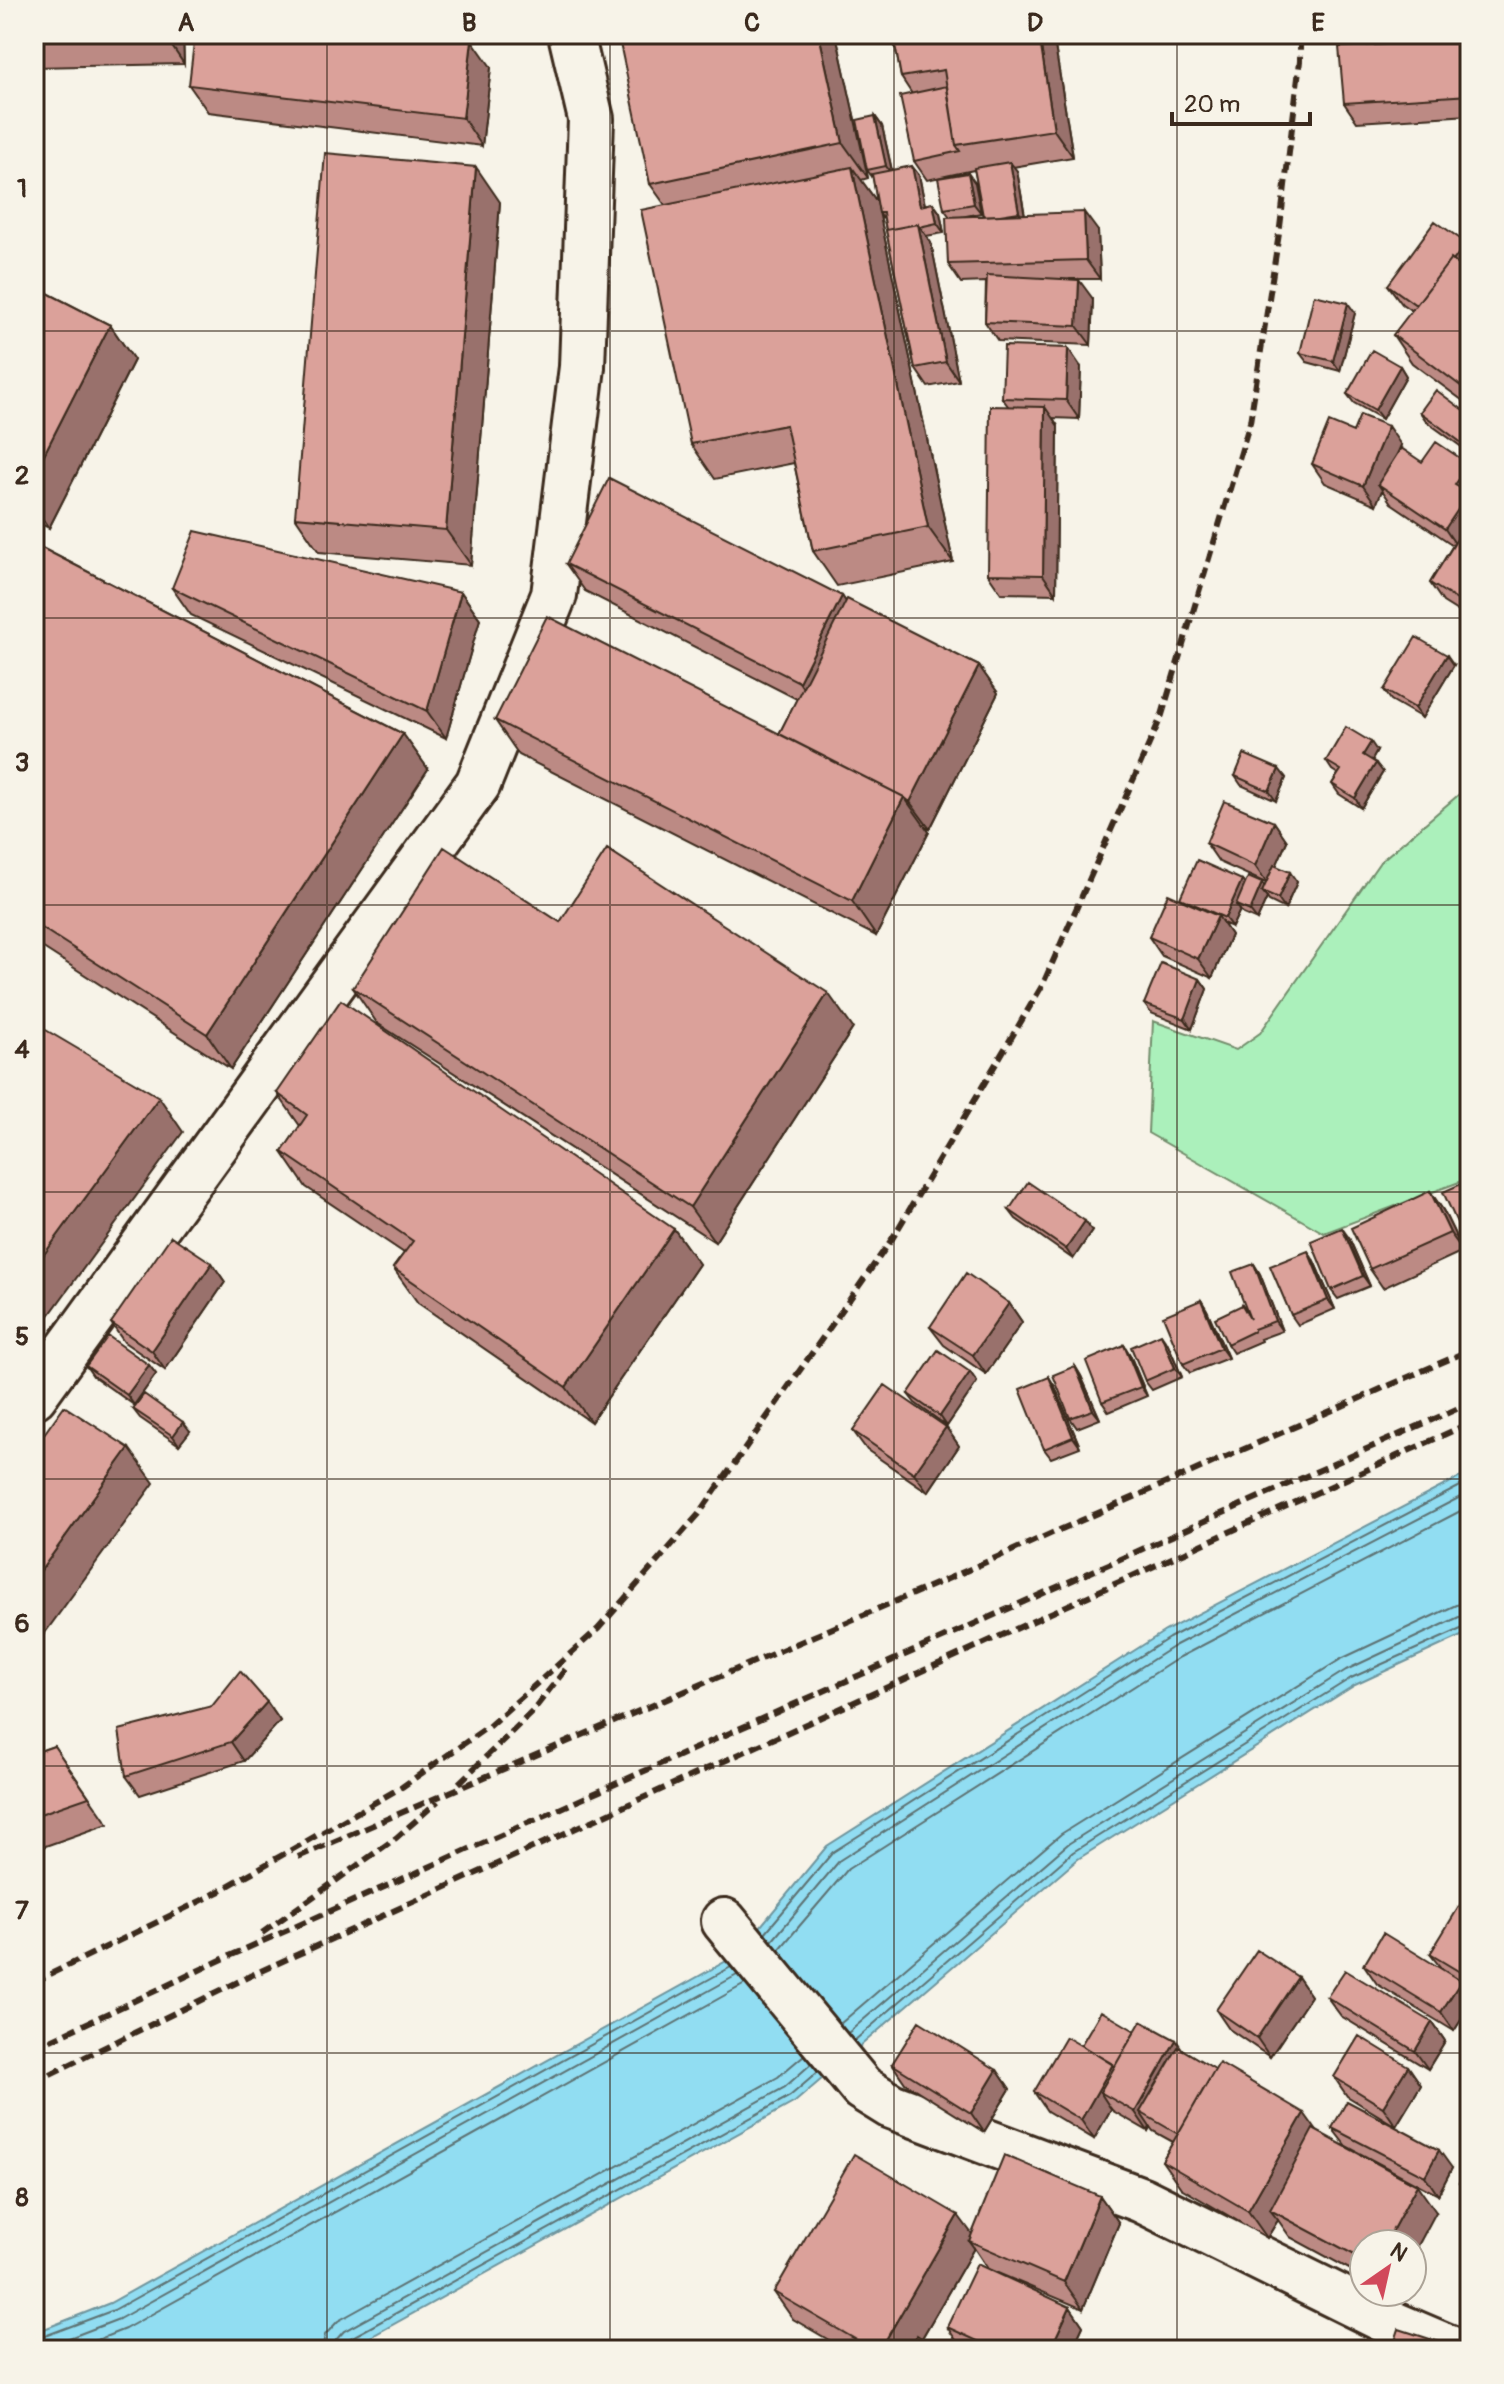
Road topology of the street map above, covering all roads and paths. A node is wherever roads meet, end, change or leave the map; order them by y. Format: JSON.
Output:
{"nodes":[{"id":1,"x":571,"y":34,"type":"edge"},
{"id":2,"x":34,"y":1396,"type":"edge"},
{"id":3,"x":724,"y":1921,"type":"dead end"},
{"id":4,"x":1454,"y":2350,"type":"edge"}],
"edges":[{"from":1,"to":2,"type":"street"},
{"from":3,"to":4,"type":"street"}]}
